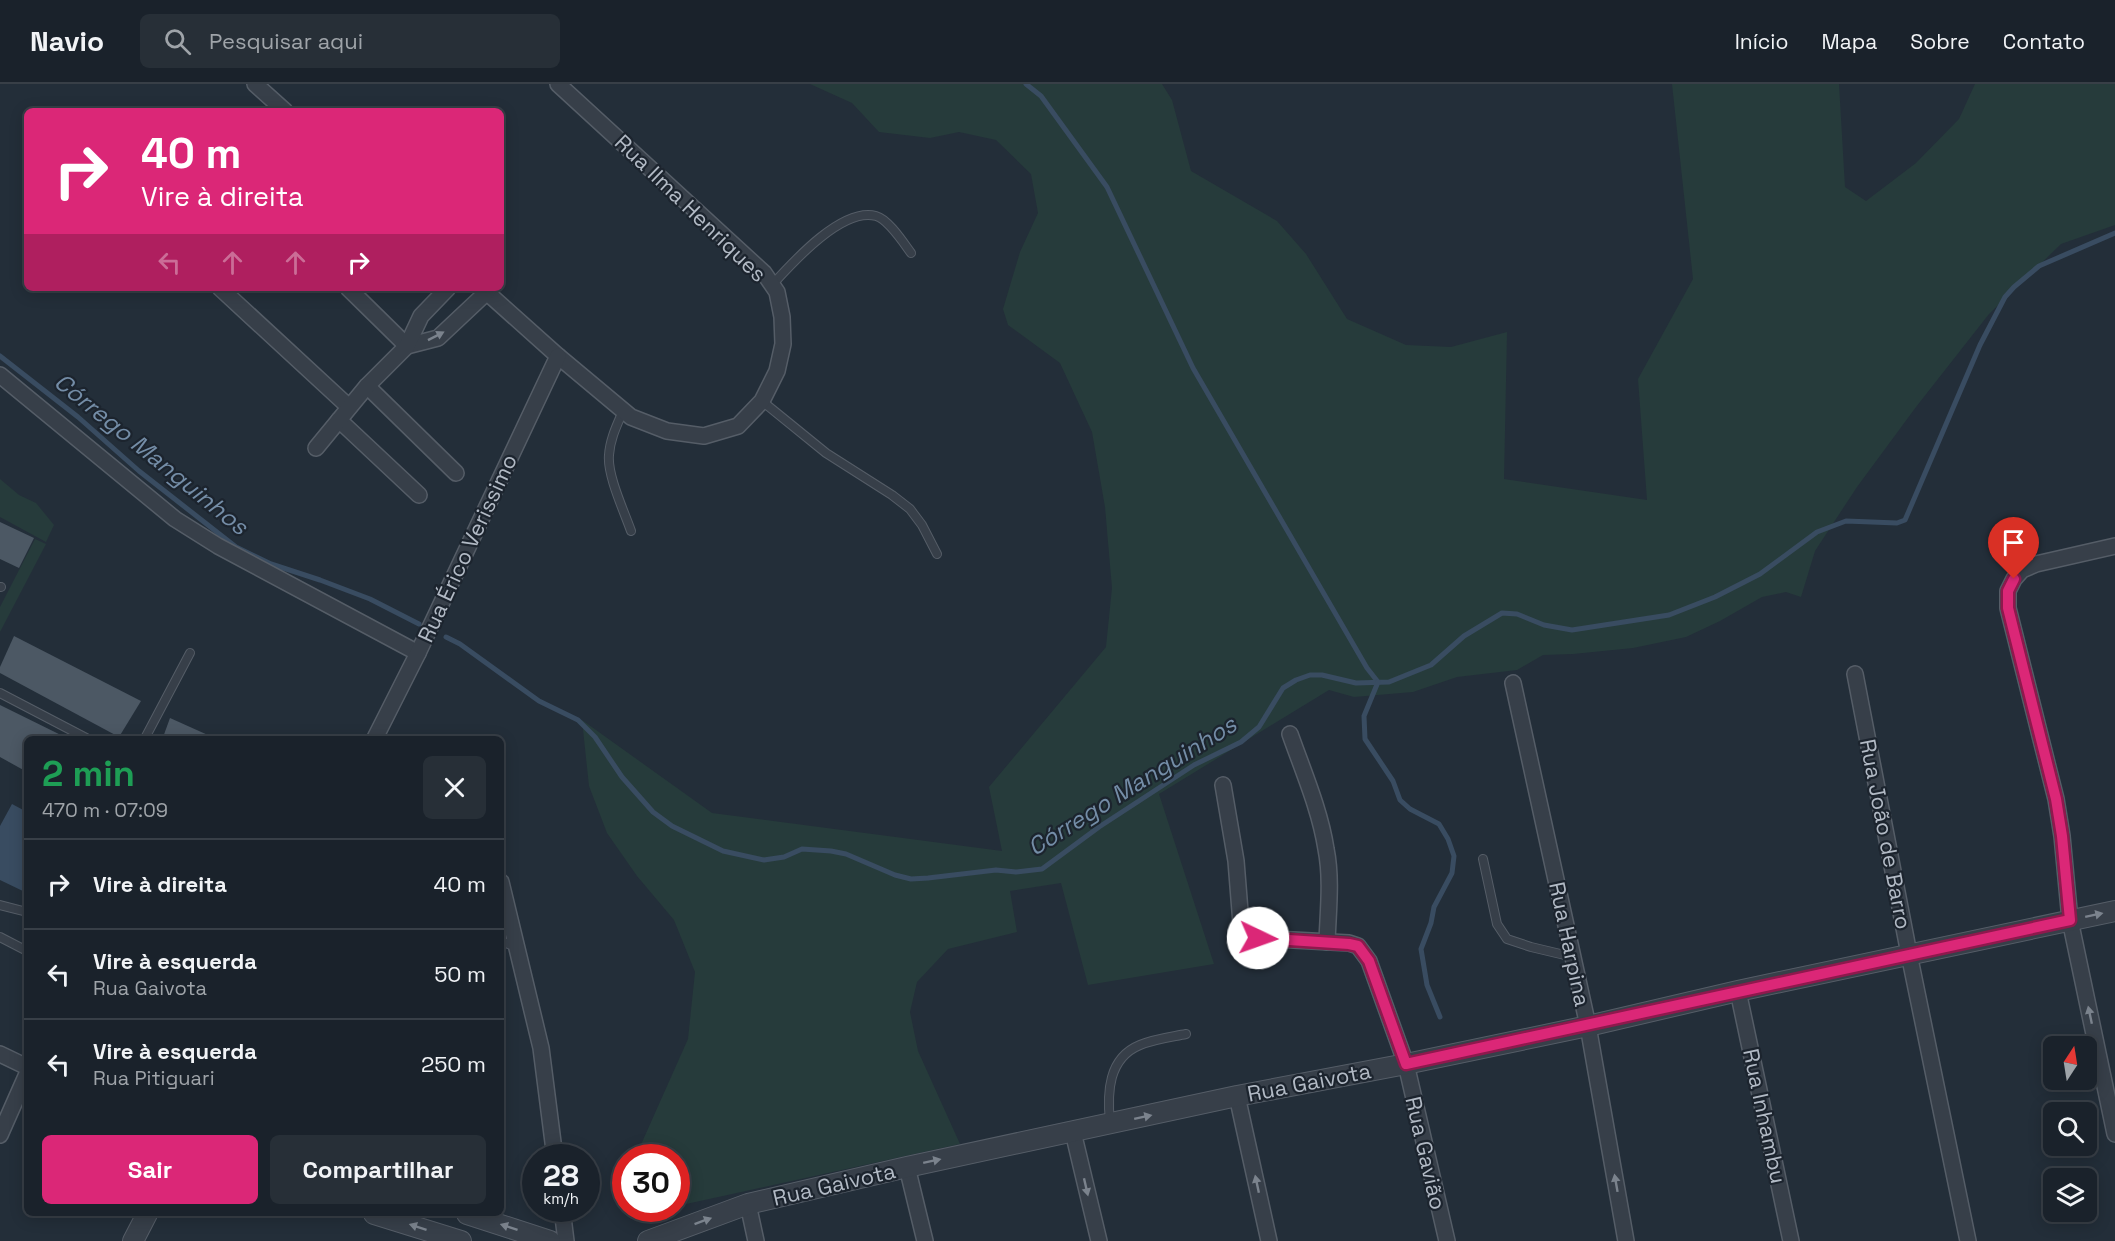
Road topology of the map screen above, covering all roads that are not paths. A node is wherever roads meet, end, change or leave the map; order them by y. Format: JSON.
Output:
{"nodes":[{"id":1,"x":255,"y":84,"type":"edge"},
{"id":2,"x":558,"y":84,"type":"edge"},
{"id":3,"x":282,"y":108,"type":"edge"},
{"id":4,"x":911,"y":252,"type":"dead end"},
{"id":5,"x":772,"y":285,"type":"junction"},
{"id":6,"x":223,"y":291,"type":"edge"},
{"id":7,"x":351,"y":291,"type":"edge"},
{"id":8,"x":445,"y":291,"type":"edge"},
{"id":9,"x":484,"y":291,"type":"edge"},
{"id":10,"x":486,"y":291,"type":"edge"},
{"id":11,"x":407,"y":346,"type":"junction"},
{"id":12,"x":558,"y":356,"type":"junction"},
{"id":13,"x":0,"y":375,"type":"edge"},
{"id":14,"x":367,"y":387,"type":"junction"},
{"id":15,"x":762,"y":401,"type":"junction"},
{"id":16,"x":349,"y":407,"type":"junction"},
{"id":17,"x":623,"y":411,"type":"junction"},
{"id":18,"x":339,"y":420,"type":"junction"},
{"id":19,"x":316,"y":448,"type":"dead end"},
{"id":20,"x":456,"y":473,"type":"dead end"},
{"id":21,"x":419,"y":495,"type":"dead end"},
{"id":22,"x":631,"y":531,"type":"dead end"},
{"id":23,"x":2115,"y":546,"type":"edge"},
{"id":24,"x":937,"y":554,"type":"dead end"},
{"id":25,"x":420,"y":648,"type":"junction"},
{"id":26,"x":190,"y":653,"type":"dead end"},
{"id":27,"x":1855,"y":674,"type":"dead end"},
{"id":28,"x":1513,"y":683,"type":"dead end"},
{"id":29,"x":0,"y":693,"type":"edge"},
{"id":30,"x":1290,"y":734,"type":"dead end"},
{"id":31,"x":82,"y":736,"type":"edge"},
{"id":32,"x":146,"y":736,"type":"edge"},
{"id":33,"x":379,"y":736,"type":"edge"},
{"id":34,"x":1223,"y":785,"type":"dead end"},
{"id":35,"x":1483,"y":859,"type":"dead end"},
{"id":36,"x":504,"y":895,"type":"edge"},
{"id":37,"x":0,"y":905,"type":"edge"},
{"id":38,"x":24,"y":911,"type":"edge"},
{"id":39,"x":2115,"y":911,"type":"edge"},
{"id":40,"x":2070,"y":920,"type":"junction"},
{"id":41,"x":0,"y":937,"type":"edge"},
{"id":42,"x":504,"y":942,"type":"edge"},
{"id":43,"x":1328,"y":942,"type":"junction"},
{"id":44,"x":516,"y":947,"type":"junction"},
{"id":45,"x":24,"y":949,"type":"edge"},
{"id":46,"x":1909,"y":954,"type":"junction"},
{"id":47,"x":1573,"y":957,"type":"junction"},
{"id":48,"x":1738,"y":991,"type":"junction"},
{"id":49,"x":1588,"y":1026,"type":"junction"},
{"id":50,"x":1186,"y":1034,"type":"dead end"},
{"id":51,"x":0,"y":1054,"type":"edge"},
{"id":52,"x":1406,"y":1064,"type":"junction"},
{"id":53,"x":24,"y":1066,"type":"edge"},
{"id":54,"x":24,"y":1081,"type":"edge"},
{"id":55,"x":1237,"y":1096,"type":"junction"},
{"id":56,"x":1110,"y":1124,"type":"junction"},
{"id":57,"x":1073,"y":1132,"type":"junction"},
{"id":58,"x":2115,"y":1134,"type":"edge"},
{"id":59,"x":0,"y":1135,"type":"edge"},
{"id":60,"x":553,"y":1144,"type":"edge"},
{"id":61,"x":907,"y":1167,"type":"junction"},
{"id":62,"x":748,"y":1204,"type":"junction"},
{"id":63,"x":146,"y":1216,"type":"edge"},
{"id":64,"x":380,"y":1216,"type":"edge"},
{"id":65,"x":473,"y":1216,"type":"edge"},
{"id":66,"x":564,"y":1222,"type":"edge"},
{"id":67,"x":133,"y":1241,"type":"edge"},
{"id":68,"x":461,"y":1241,"type":"edge"},
{"id":69,"x":550,"y":1241,"type":"edge"},
{"id":70,"x":566,"y":1241,"type":"edge"},
{"id":71,"x":648,"y":1241,"type":"edge"},
{"id":72,"x":756,"y":1241,"type":"edge"},
{"id":73,"x":925,"y":1241,"type":"edge"},
{"id":74,"x":1099,"y":1241,"type":"edge"},
{"id":75,"x":1269,"y":1241,"type":"edge"},
{"id":76,"x":1447,"y":1241,"type":"edge"},
{"id":77,"x":1626,"y":1241,"type":"edge"},
{"id":78,"x":1791,"y":1241,"type":"edge"},
{"id":79,"x":1968,"y":1241,"type":"edge"}],
"edges":[{"from":1,"to":3,"type":"street"},
{"from":2,"to":5,"type":"street","name":"Rua Ilma Henriques"},
{"from":4,"to":5,"type":"lane"},
{"from":5,"to":15,"type":"street","name":"Rua Ilma Henriques"},
{"from":6,"to":16,"type":"street"},
{"from":7,"to":11,"type":"street"},
{"from":8,"to":11,"type":"street"},
{"from":11,"to":9,"type":"street","one_way":true},
{"from":10,"to":12,"type":"street","name":"Rua Ilma Henriques"},
{"from":11,"to":14,"type":"street"},
{"from":12,"to":17,"type":"street","name":"Rua Ilma Henriques"},
{"from":12,"to":25,"type":"street","name":"Rua Érico Verissimo"},
{"from":13,"to":25,"type":"street"},
{"from":14,"to":16,"type":"street"},
{"from":14,"to":20,"type":"street"},
{"from":15,"to":17,"type":"street","name":"Rua Ilma Henriques"},
{"from":15,"to":24,"type":"lane"},
{"from":16,"to":18,"type":"street"},
{"from":17,"to":22,"type":"lane"},
{"from":18,"to":19,"type":"street"},
{"from":18,"to":21,"type":"street"},
{"from":23,"to":40,"type":"street"},
{"from":25,"to":33,"type":"street","name":"Rua Érico Verissimo"},
{"from":26,"to":32,"type":"lane"},
{"from":27,"to":46,"type":"street","name":"Rua João de Barro"},
{"from":28,"to":47,"type":"street","name":"Rua Harpina"},
{"from":29,"to":31,"type":"lane"},
{"from":30,"to":43,"type":"street"},
{"from":34,"to":43,"type":"street","name":"Rua Gavião"},
{"from":35,"to":47,"type":"lane"},
{"from":36,"to":44,"type":"street"},
{"from":37,"to":38,"type":"lane"},
{"from":40,"to":39,"type":"street","name":"Rua Gaivota","one_way":true},
{"from":40,"to":46,"type":"street","name":"Rua Gaivota"},
{"from":58,"to":40,"type":"street","one_way":true},
{"from":41,"to":45,"type":"lane"},
{"from":42,"to":44,"type":"lane"},
{"from":43,"to":52,"type":"street","name":"Rua Gavião"},
{"from":44,"to":60,"type":"street"},
{"from":46,"to":48,"type":"street","name":"Rua Gaivota"},
{"from":46,"to":79,"type":"street","name":"Rua João de Barro"},
{"from":47,"to":49,"type":"street","name":"Rua Harpina"},
{"from":48,"to":49,"type":"street","name":"Rua Gaivota"},
{"from":48,"to":78,"type":"street","name":"Rua Inhambu"},
{"from":49,"to":52,"type":"street","name":"Rua Gaivota"},
{"from":77,"to":49,"type":"street","name":"Rua Harpina","one_way":true},
{"from":50,"to":56,"type":"lane"},
{"from":51,"to":53,"type":"street"},
{"from":52,"to":55,"type":"street","name":"Rua Gaivota"},
{"from":52,"to":76,"type":"street","name":"Rua Gavião"},
{"from":54,"to":59,"type":"street"},
{"from":56,"to":55,"type":"street","name":"Rua Gaivota","one_way":true},
{"from":75,"to":55,"type":"street","one_way":true},
{"from":56,"to":57,"type":"street","name":"Rua Gaivota"},
{"from":61,"to":57,"type":"street","name":"Rua Gaivota","one_way":true},
{"from":57,"to":74,"type":"street","one_way":true},
{"from":61,"to":62,"type":"street","name":"Rua Gaivota"},
{"from":61,"to":73,"type":"street"},
{"from":71,"to":62,"type":"street","name":"Rua Gaivota","one_way":true},
{"from":62,"to":72,"type":"street"},
{"from":63,"to":67,"type":"street"},
{"from":68,"to":64,"type":"street","one_way":true},
{"from":69,"to":65,"type":"street","one_way":true},
{"from":66,"to":70,"type":"street"}]}
